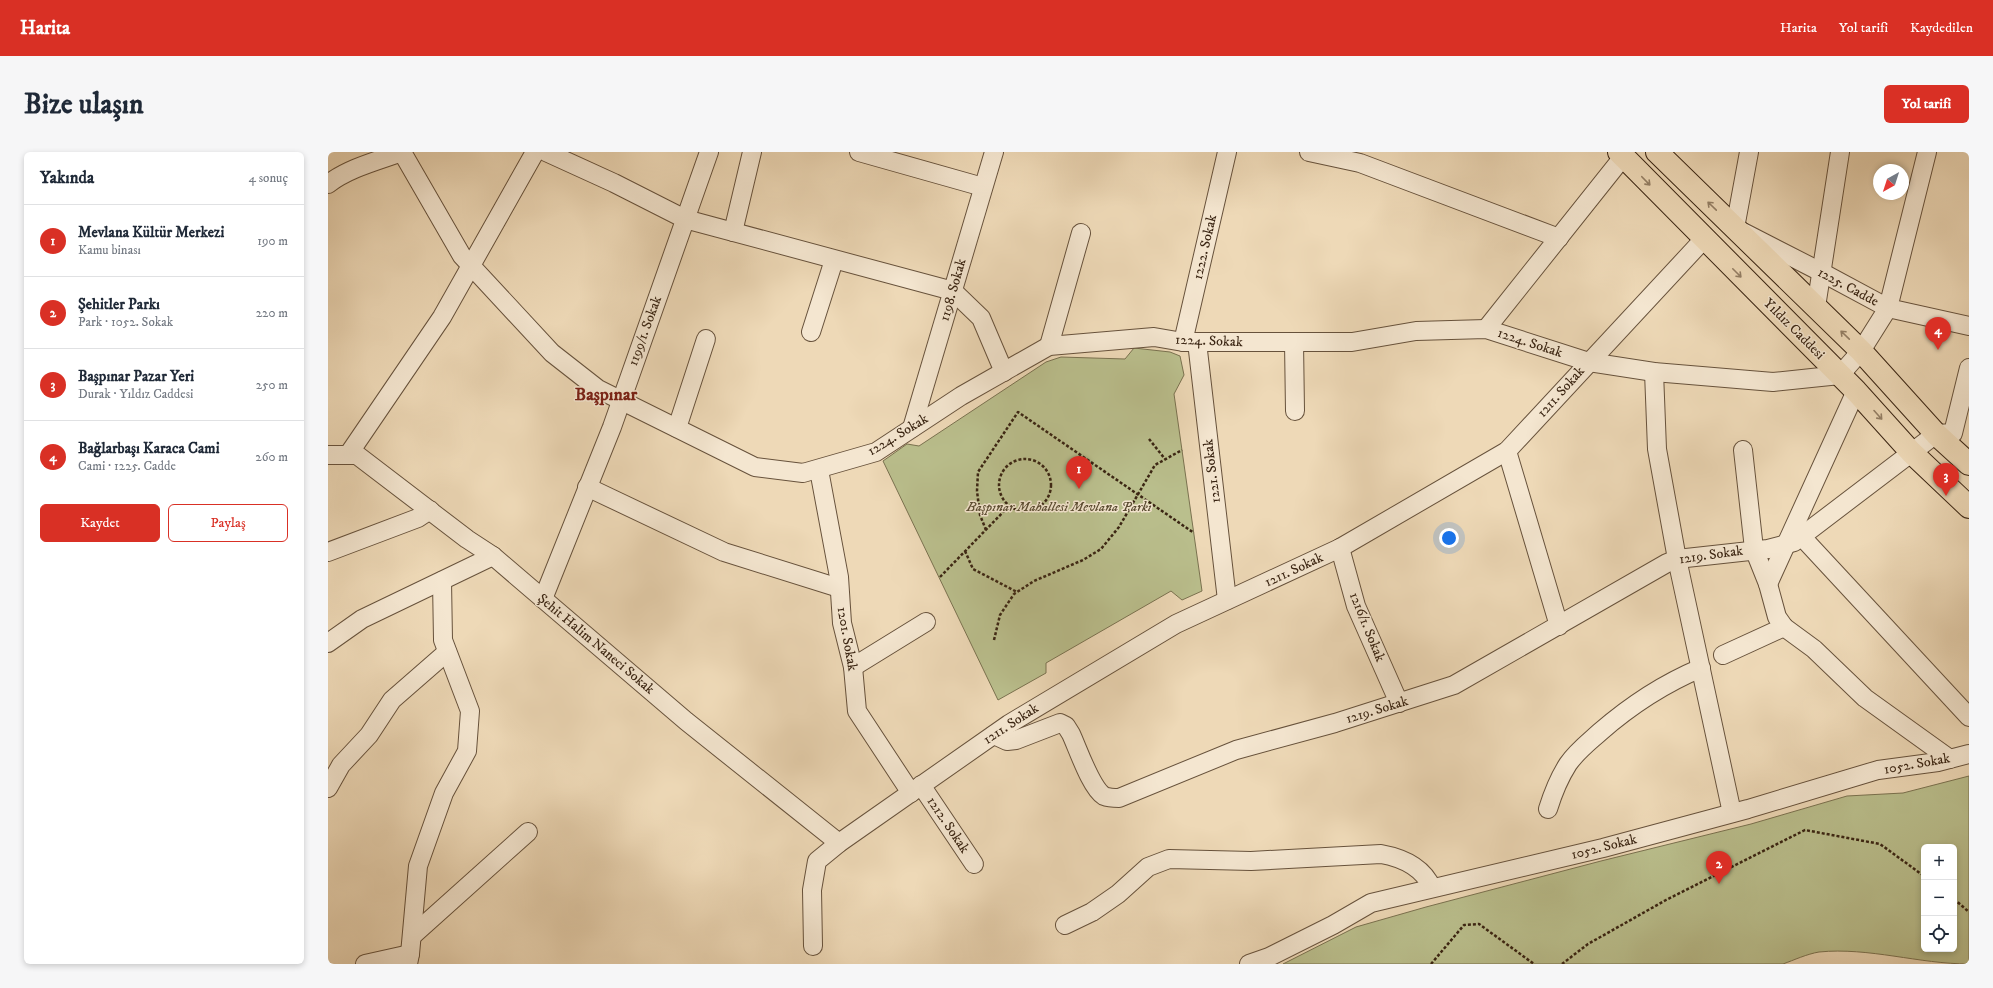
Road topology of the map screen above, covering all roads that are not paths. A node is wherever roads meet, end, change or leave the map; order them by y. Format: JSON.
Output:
{"nodes":[{"id":1,"x":402,"y":152,"type":"edge"},
{"id":2,"x":535,"y":152,"type":"edge"},
{"id":3,"x":546,"y":152,"type":"edge"},
{"id":4,"x":709,"y":152,"type":"edge"},
{"id":5,"x":752,"y":152,"type":"edge"},
{"id":6,"x":863,"y":152,"type":"edge"},
{"id":7,"x":994,"y":152,"type":"edge"},
{"id":8,"x":1227,"y":152,"type":"edge"},
{"id":9,"x":1309,"y":152,"type":"edge"},
{"id":10,"x":1749,"y":152,"type":"edge"},
{"id":11,"x":1840,"y":152,"type":"edge"},
{"id":12,"x":1927,"y":152,"type":"edge"},
{"id":13,"x":1658,"y":153,"type":"edge"},
{"id":14,"x":1621,"y":154,"type":"edge"},
{"id":15,"x":328,"y":184,"type":"edge"},
{"id":16,"x":983,"y":187,"type":"junction"},
{"id":17,"x":685,"y":219,"type":"junction"},
{"id":18,"x":1735,"y":228,"type":"junction"},
{"id":19,"x":732,"y":232,"type":"junction"},
{"id":20,"x":1081,"y":233,"type":"dead end"},
{"id":21,"x":1559,"y":238,"type":"junction"},
{"id":22,"x":1704,"y":239,"type":"junction"},
{"id":23,"x":834,"y":260,"type":"junction"},
{"id":24,"x":470,"y":264,"type":"junction"},
{"id":25,"x":1821,"y":272,"type":"junction"},
{"id":26,"x":953,"y":291,"type":"junction"},
{"id":27,"x":1816,"y":307,"type":"junction"},
{"id":28,"x":1888,"y":308,"type":"junction"},
{"id":29,"x":1969,"y":326,"type":"edge"},
{"id":30,"x":1486,"y":329,"type":"junction"},
{"id":31,"x":811,"y":332,"type":"dead end"},
{"id":32,"x":706,"y":339,"type":"dead end"},
{"id":33,"x":1190,"y":342,"type":"junction"},
{"id":34,"x":1294,"y":342,"type":"junction"},
{"id":35,"x":1049,"y":346,"type":"junction"},
{"id":36,"x":1861,"y":352,"type":"junction"},
{"id":37,"x":1589,"y":362,"type":"junction"},
{"id":38,"x":1969,"y":368,"type":"edge"},
{"id":39,"x":1004,"y":372,"type":"junction"},
{"id":40,"x":1654,"y":372,"type":"junction"},
{"id":41,"x":1840,"y":374,"type":"junction"},
{"id":42,"x":1856,"y":391,"type":"junction"},
{"id":43,"x":620,"y":399,"type":"junction"},
{"id":44,"x":1295,"y":411,"type":"dead end"},
{"id":45,"x":677,"y":428,"type":"junction"},
{"id":46,"x":912,"y":428,"type":"junction"},
{"id":47,"x":1936,"y":434,"type":"junction"},
{"id":48,"x":1743,"y":450,"type":"dead end"},
{"id":49,"x":1507,"y":452,"type":"junction"},
{"id":50,"x":1911,"y":452,"type":"junction"},
{"id":51,"x":328,"y":455,"type":"edge"},
{"id":52,"x":348,"y":455,"type":"junction"},
{"id":53,"x":1969,"y":464,"type":"edge"},
{"id":54,"x":819,"y":470,"type":"junction"},
{"id":55,"x":587,"y":487,"type":"junction"},
{"id":56,"x":1969,"y":507,"type":"edge"},
{"id":57,"x":430,"y":510,"type":"junction"},
{"id":58,"x":1802,"y":537,"type":"junction"},
{"id":59,"x":1784,"y":546,"type":"junction"},
{"id":60,"x":1340,"y":548,"type":"junction"},
{"id":61,"x":1754,"y":549,"type":"junction"},
{"id":62,"x":328,"y":552,"type":"edge"},
{"id":63,"x":493,"y":556,"type":"junction"},
{"id":64,"x":1678,"y":559,"type":"junction"},
{"id":65,"x":442,"y":581,"type":"junction"},
{"id":66,"x":1768,"y":584,"type":"junction"},
{"id":67,"x":839,"y":588,"type":"junction"},
{"id":68,"x":543,"y":599,"type":"junction"},
{"id":69,"x":1227,"y":600,"type":"junction"},
{"id":70,"x":926,"y":622,"type":"dead end"},
{"id":71,"x":1558,"y":626,"type":"junction"},
{"id":72,"x":1784,"y":627,"type":"junction"},
{"id":73,"x":328,"y":643,"type":"edge"},
{"id":74,"x":447,"y":652,"type":"junction"},
{"id":75,"x":1723,"y":655,"type":"dead end"},
{"id":76,"x":853,"y":667,"type":"junction"},
{"id":77,"x":1701,"y":668,"type":"junction"},
{"id":78,"x":1399,"y":703,"type":"junction"},
{"id":79,"x":1969,"y":717,"type":"edge"},
{"id":80,"x":994,"y":734,"type":"junction"},
{"id":81,"x":1969,"y":754,"type":"edge"},
{"id":82,"x":1950,"y":759,"type":"junction"},
{"id":83,"x":328,"y":788,"type":"edge"},
{"id":84,"x":916,"y":789,"type":"junction"},
{"id":85,"x":1548,"y":809,"type":"dead end"},
{"id":86,"x":1732,"y":813,"type":"junction"},
{"id":87,"x":528,"y":832,"type":"dead end"},
{"id":88,"x":839,"y":844,"type":"junction"},
{"id":89,"x":974,"y":864,"type":"dead end"},
{"id":90,"x":1432,"y":888,"type":"junction"},
{"id":91,"x":1065,"y":925,"type":"dead end"},
{"id":92,"x":412,"y":936,"type":"junction"},
{"id":93,"x":813,"y":946,"type":"dead end"},
{"id":94,"x":409,"y":959,"type":"edge"},
{"id":95,"x":366,"y":964,"type":"edge"},
{"id":96,"x":1249,"y":964,"type":"edge"}],
"edges":[{"from":1,"to":15,"type":"street"},
{"from":1,"to":24,"type":"street","name":"1224. Sokak"},
{"from":2,"to":24,"type":"street"},
{"from":3,"to":17,"type":"street"},
{"from":4,"to":17,"type":"street","name":"1199/1. Sokak"},
{"from":5,"to":19,"type":"street"},
{"from":6,"to":16,"type":"street"},
{"from":7,"to":16,"type":"street","name":"1198. Sokak"},
{"from":8,"to":33,"type":"street","name":"1222. Sokak"},
{"from":9,"to":21,"type":"street"},
{"from":10,"to":18,"type":"street"},
{"from":11,"to":25,"type":"street"},
{"from":12,"to":28,"type":"street"},
{"from":18,"to":13,"type":"main road","one_way":true},
{"from":14,"to":21,"type":"street"},
{"from":14,"to":22,"type":"main road","name":"Yıldız Caddesi","one_way":true},
{"from":16,"to":26,"type":"street","name":"1198. Sokak"},
{"from":17,"to":19,"type":"street"},
{"from":17,"to":43,"type":"street","name":"1199/1. Sokak"},
{"from":18,"to":25,"type":"street","name":"1225. Cadde"},
{"from":18,"to":27,"type":"main road"},
{"from":19,"to":23,"type":"street"},
{"from":20,"to":35,"type":"street"},
{"from":21,"to":30,"type":"street"},
{"from":22,"to":37,"type":"street","name":"1211. Sokak"},
{"from":22,"to":41,"type":"main road","name":"Yıldız Caddesi","one_way":true},
{"from":23,"to":26,"type":"street"},
{"from":23,"to":31,"type":"street"},
{"from":24,"to":43,"type":"street","name":"1224. Sokak"},
{"from":24,"to":52,"type":"street"},
{"from":25,"to":27,"type":"street"},
{"from":25,"to":28,"type":"street","name":"1225. Cadde"},
{"from":26,"to":39,"type":"street"},
{"from":26,"to":46,"type":"street","name":"1198. Sokak"},
{"from":36,"to":27,"type":"main road","one_way":true},
{"from":28,"to":29,"type":"street","name":"1225. Cadde"},
{"from":28,"to":36,"type":"street"},
{"from":30,"to":34,"type":"street","name":"1224. Sokak"},
{"from":30,"to":37,"type":"street","name":"1224. Sokak"},
{"from":32,"to":45,"type":"street"},
{"from":33,"to":34,"type":"street","name":"1224. Sokak"},
{"from":33,"to":35,"type":"street","name":"1224. Sokak"},
{"from":33,"to":69,"type":"street","name":"1221. Sokak"},
{"from":34,"to":44,"type":"street"},
{"from":35,"to":39,"type":"street","name":"1224. Sokak"},
{"from":36,"to":41,"type":"street"},
{"from":36,"to":47,"type":"main road"},
{"from":37,"to":40,"type":"street","name":"1224. Sokak"},
{"from":37,"to":49,"type":"street","name":"1211. Sokak"},
{"from":38,"to":47,"type":"street"},
{"from":39,"to":46,"type":"street","name":"1224. Sokak"},
{"from":40,"to":41,"type":"street","name":"1224. Sokak"},
{"from":40,"to":64,"type":"street"},
{"from":41,"to":42,"type":"main road","name":"Yıldız Caddesi"},
{"from":42,"to":50,"type":"main road","name":"Yıldız Caddesi","one_way":true},
{"from":42,"to":59,"type":"street"},
{"from":43,"to":45,"type":"street","name":"1224. Sokak"},
{"from":43,"to":55,"type":"street","name":"1199/1. Sokak"},
{"from":45,"to":54,"type":"street","name":"1224. Sokak"},
{"from":46,"to":54,"type":"street","name":"1224. Sokak"},
{"from":47,"to":50,"type":"street"},
{"from":47,"to":53,"type":"main road"},
{"from":48,"to":61,"type":"street"},
{"from":49,"to":60,"type":"street","name":"1211. Sokak"},
{"from":49,"to":71,"type":"street"},
{"from":50,"to":56,"type":"main road","name":"Yıldız Caddesi"},
{"from":50,"to":58,"type":"street"},
{"from":51,"to":52,"type":"street"},
{"from":52,"to":57,"type":"street","name":"Şehit Halim Naneci Sokak"},
{"from":54,"to":67,"type":"street","name":"1201. Sokak"},
{"from":55,"to":67,"type":"street"},
{"from":55,"to":68,"type":"street","name":"1199/1. Sokak"},
{"from":57,"to":62,"type":"street"},
{"from":57,"to":63,"type":"street","name":"Şehit Halim Naneci Sokak"},
{"from":58,"to":59,"type":"street"},
{"from":58,"to":79,"type":"street"},
{"from":59,"to":61,"type":"street","name":"1219. Sokak"},
{"from":59,"to":66,"type":"street"},
{"from":60,"to":69,"type":"street","name":"1211. Sokak"},
{"from":60,"to":78,"type":"street","name":"1216/1. Sokak"},
{"from":61,"to":64,"type":"street","name":"1219. Sokak"},
{"from":61,"to":66,"type":"street"},
{"from":63,"to":65,"type":"street"},
{"from":63,"to":68,"type":"street","name":"Şehit Halim Naneci Sokak"},
{"from":64,"to":71,"type":"street","name":"1219. Sokak"},
{"from":64,"to":77,"type":"street"},
{"from":65,"to":73,"type":"street"},
{"from":65,"to":74,"type":"street"},
{"from":66,"to":72,"type":"street"},
{"from":67,"to":76,"type":"street","name":"1201. Sokak"},
{"from":68,"to":88,"type":"street","name":"Şehit Halim Naneci Sokak"},
{"from":69,"to":80,"type":"street","name":"1211. Sokak"},
{"from":70,"to":76,"type":"street"},
{"from":71,"to":78,"type":"street","name":"1219. Sokak"},
{"from":72,"to":75,"type":"street"},
{"from":72,"to":82,"type":"street"},
{"from":74,"to":83,"type":"street"},
{"from":74,"to":92,"type":"street"},
{"from":76,"to":84,"type":"street","name":"1201. Sokak"},
{"from":77,"to":85,"type":"street"},
{"from":77,"to":86,"type":"street"},
{"from":78,"to":80,"type":"street","name":"1219. Sokak"},
{"from":80,"to":84,"type":"street","name":"1211. Sokak"},
{"from":81,"to":82,"type":"street","name":"1052. Sokak"},
{"from":82,"to":86,"type":"street","name":"1052. Sokak"},
{"from":84,"to":88,"type":"street","name":"1211. Sokak"},
{"from":84,"to":89,"type":"street","name":"1212. Sokak"},
{"from":86,"to":90,"type":"street","name":"1052. Sokak"},
{"from":87,"to":92,"type":"street"},
{"from":88,"to":93,"type":"street","name":"1211. Sokak"},
{"from":90,"to":91,"type":"street"},
{"from":90,"to":96,"type":"street","name":"1052. Sokak"},
{"from":92,"to":94,"type":"street"},
{"from":94,"to":95,"type":"street"}]}
